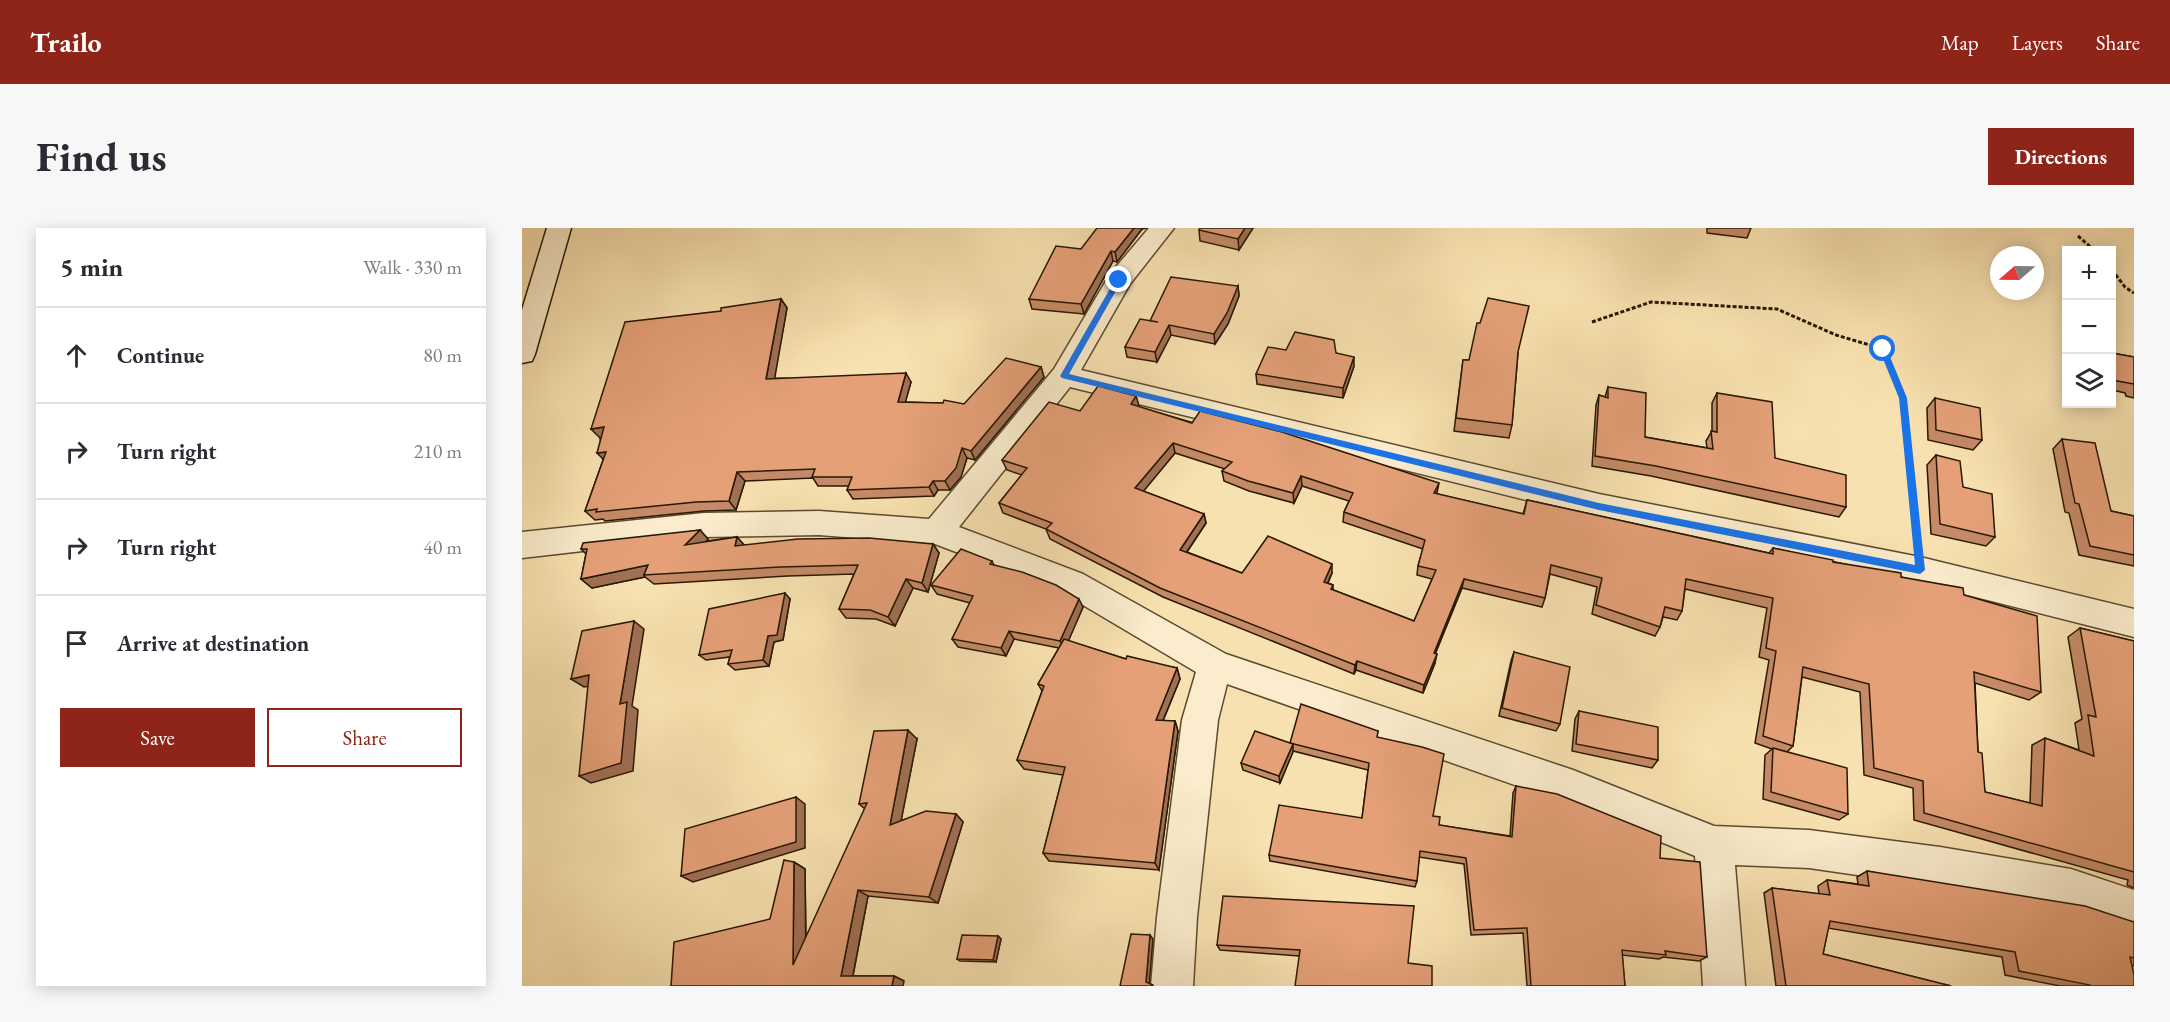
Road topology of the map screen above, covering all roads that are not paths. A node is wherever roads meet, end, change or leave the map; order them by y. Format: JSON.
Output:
{"nodes":[{"id":1,"x":559,"y":228,"type":"edge"},
{"id":2,"x":1162,"y":228,"type":"edge"},
{"id":3,"x":522,"y":354,"type":"edge"},
{"id":4,"x":1064,"y":376,"type":"junction"},
{"id":5,"x":937,"y":532,"type":"junction"},
{"id":6,"x":522,"y":545,"type":"edge"},
{"id":7,"x":2134,"y":622,"type":"edge"},
{"id":8,"x":1215,"y":665,"type":"junction"},
{"id":9,"x":1714,"y":845,"type":"junction"},
{"id":10,"x":2134,"y":910,"type":"edge"},
{"id":11,"x":1172,"y":986,"type":"edge"},
{"id":12,"x":1724,"y":986,"type":"edge"}],
"edges":[{"from":1,"to":3,"type":"street"},
{"from":2,"to":4,"type":"street"},
{"from":4,"to":5,"type":"street"},
{"from":4,"to":7,"type":"street"},
{"from":5,"to":6,"type":"street"},
{"from":5,"to":8,"type":"street"},
{"from":8,"to":9,"type":"street"},
{"from":8,"to":11,"type":"street"},
{"from":9,"to":10,"type":"street"},
{"from":9,"to":12,"type":"street"}]}
